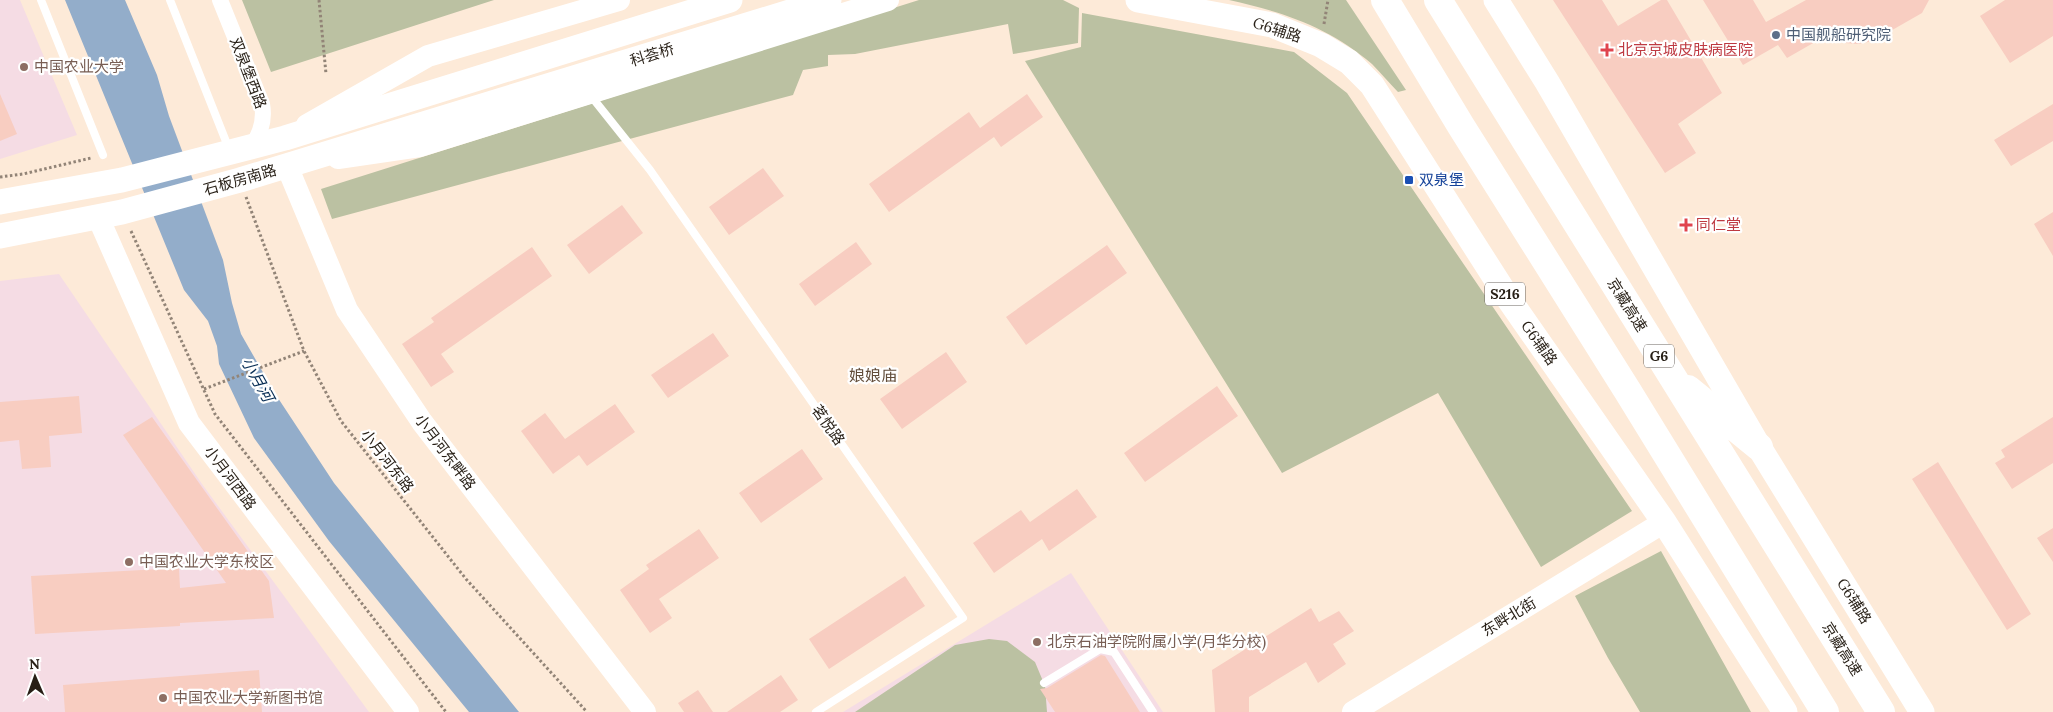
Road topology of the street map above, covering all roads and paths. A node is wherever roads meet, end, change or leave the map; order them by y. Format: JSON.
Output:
{"nodes":[{"id":1,"x":41,"y":0,"type":"edge"},
{"id":2,"x":170,"y":0,"type":"edge"},
{"id":3,"x":220,"y":0,"type":"edge"},
{"id":4,"x":319,"y":0,"type":"edge"},
{"id":5,"x":619,"y":0,"type":"edge"},
{"id":6,"x":730,"y":0,"type":"edge"},
{"id":7,"x":829,"y":0,"type":"edge"},
{"id":8,"x":888,"y":0,"type":"edge"},
{"id":9,"x":1138,"y":0,"type":"edge"},
{"id":10,"x":1366,"y":0,"type":"edge"},
{"id":11,"x":1385,"y":0,"type":"edge"},
{"id":12,"x":1438,"y":0,"type":"edge"},
{"id":13,"x":1496,"y":0,"type":"edge"},
{"id":14,"x":326,"y":74,"type":"dead end"},
{"id":15,"x":464,"y":81,"type":"joint"},
{"id":16,"x":589,"y":93,"type":"junction"},
{"id":17,"x":476,"y":110,"type":"joint"},
{"id":18,"x":1461,"y":126,"type":"junction"},
{"id":19,"x":284,"y":138,"type":"junction"},
{"id":20,"x":233,"y":150,"type":"junction"},
{"id":21,"x":103,"y":155,"type":"joint"},
{"id":22,"x":290,"y":165,"type":"junction"},
{"id":23,"x":0,"y":177,"type":"edge"},
{"id":24,"x":234,"y":182,"type":"junction"},
{"id":25,"x":0,"y":202,"type":"edge"},
{"id":26,"x":132,"y":216,"type":"junction"},
{"id":27,"x":98,"y":217,"type":"junction"},
{"id":28,"x":0,"y":236,"type":"edge"},
{"id":29,"x":304,"y":351,"type":"junction"},
{"id":30,"x":1670,"y":374,"type":"junction"},
{"id":31,"x":204,"y":389,"type":"junction"},
{"id":32,"x":1759,"y":446,"type":"junction"},
{"id":33,"x":1664,"y":522,"type":"junction"},
{"id":34,"x":1044,"y":682,"type":"dead end"},
{"id":35,"x":408,"y":712,"type":"edge"},
{"id":36,"x":446,"y":712,"type":"edge"},
{"id":37,"x":587,"y":712,"type":"edge"},
{"id":38,"x":645,"y":712,"type":"edge"},
{"id":39,"x":816,"y":712,"type":"edge"},
{"id":40,"x":1153,"y":712,"type":"edge"},
{"id":41,"x":1353,"y":712,"type":"edge"},
{"id":42,"x":1785,"y":712,"type":"edge"},
{"id":43,"x":1825,"y":712,"type":"edge"},
{"id":44,"x":1881,"y":712,"type":"edge"},
{"id":45,"x":1922,"y":712,"type":"edge"}],
"edges":[{"from":1,"to":21,"type":"lane"},
{"from":2,"to":20,"type":"lane"},
{"from":3,"to":20,"type":"street","name":"双泉堡西路"},
{"from":4,"to":14,"type":"path"},
{"from":5,"to":19,"type":"street"},
{"from":6,"to":15,"type":"main road","name":"科荟桥"},
{"from":7,"to":17,"type":"main road","name":"科荟桥"},
{"from":8,"to":16,"type":"street"},
{"from":9,"to":33,"type":"main road","name":"G6辅路","number":"S216"},
{"from":10,"to":18,"type":"highway"},
{"from":11,"to":18,"type":"highway"},
{"from":12,"to":30,"type":"highway","name":"京藏高速","number":"G6"},
{"from":13,"to":32,"type":"main road","name":"G6辅路"},
{"from":15,"to":19,"type":"main road","name":"石板房南路"},
{"from":16,"to":22,"type":"street"},
{"from":16,"to":39,"type":"lane","name":"茗悦路"},
{"from":17,"to":22,"type":"main road","name":"石板房南路"},
{"from":18,"to":43,"type":"highway"},
{"from":19,"to":20,"type":"main road","name":"石板房南路"},
{"from":20,"to":25,"type":"main road","name":"石板房南路"},
{"from":21,"to":23,"type":"path"},
{"from":22,"to":24,"type":"main road","name":"石板房南路"},
{"from":22,"to":38,"type":"street","name":"小月河东畔路"},
{"from":24,"to":26,"type":"main road","name":"石板房南路"},
{"from":24,"to":29,"type":"path","name":"小月河东路"},
{"from":26,"to":27,"type":"main road","name":"石板房南路"},
{"from":26,"to":31,"type":"path"},
{"from":27,"to":28,"type":"main road","name":"石板房南路"},
{"from":27,"to":35,"type":"street","name":"小月河西路"},
{"from":29,"to":31,"type":"path"},
{"from":29,"to":37,"type":"path","name":"小月河东路"},
{"from":30,"to":32,"type":"highway"},
{"from":30,"to":44,"type":"highway","name":"京藏高速","number":"G6"},
{"from":31,"to":36,"type":"path"},
{"from":32,"to":45,"type":"main road","name":"G6辅路"},
{"from":33,"to":41,"type":"street","name":"东畔北街"},
{"from":33,"to":42,"type":"main road","name":"G6辅路","number":"S216"},
{"from":34,"to":40,"type":"lane"}]}
